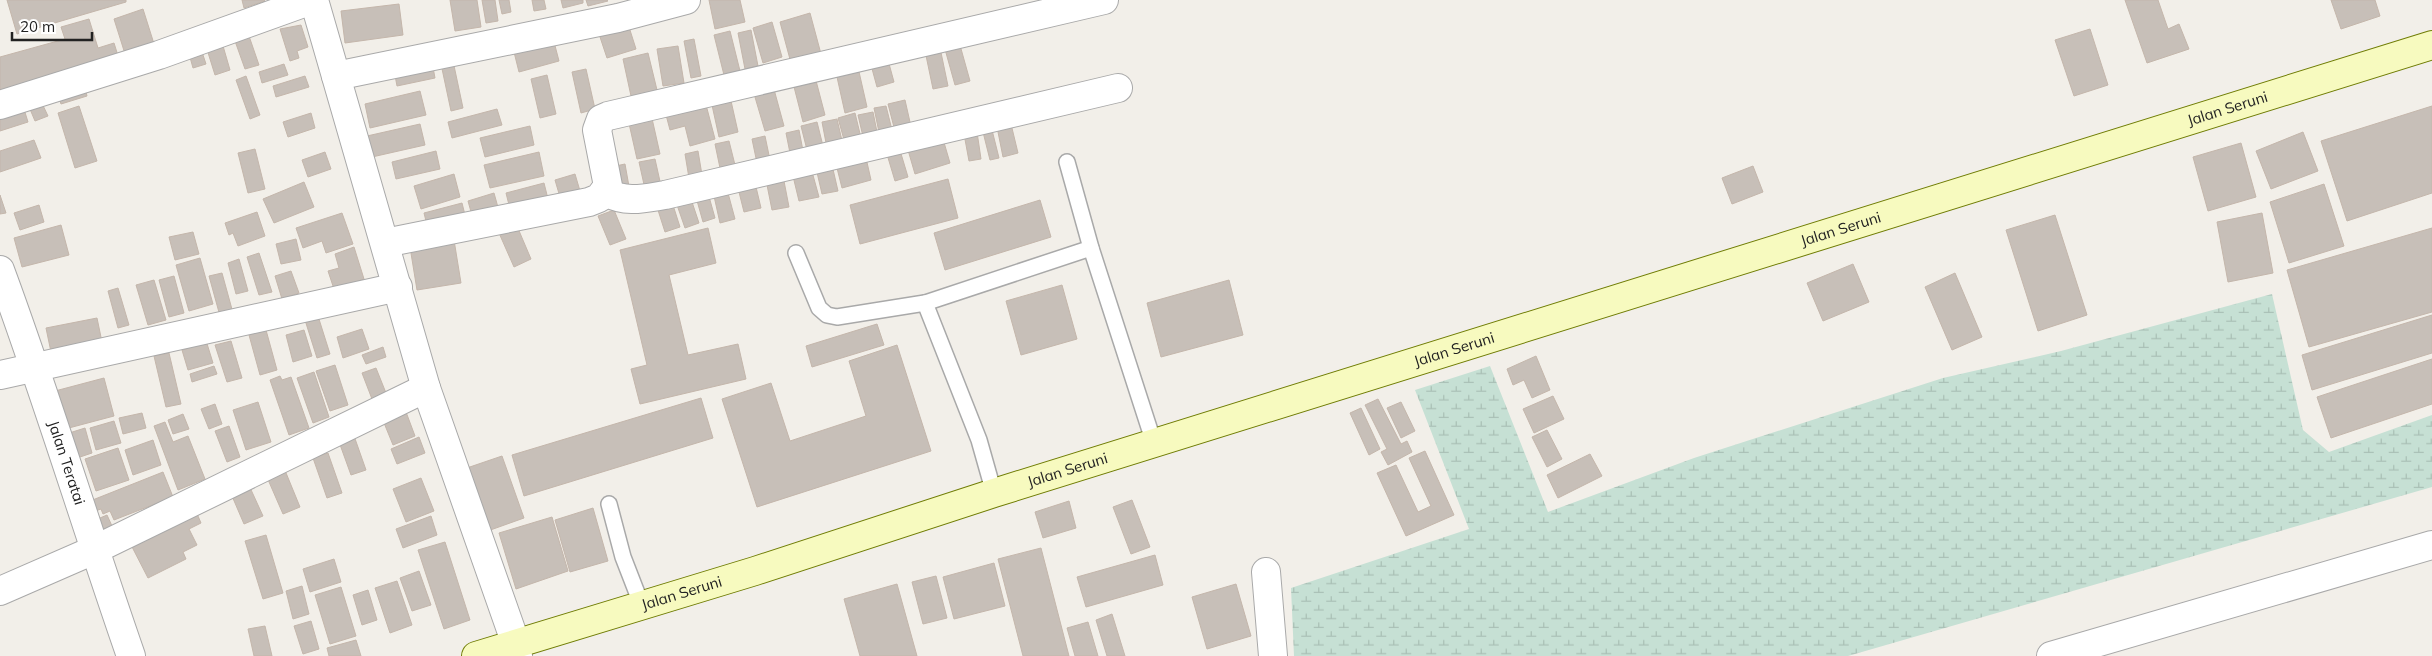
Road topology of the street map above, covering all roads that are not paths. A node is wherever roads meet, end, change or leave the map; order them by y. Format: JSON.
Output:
{"nodes":[{"id":1,"x":313,"y":0,"type":"edge"},
{"id":2,"x":686,"y":0,"type":"edge"},
{"id":3,"x":1104,"y":0,"type":"edge"},
{"id":4,"x":2432,"y":45,"type":"edge"},
{"id":5,"x":336,"y":76,"type":"junction"},
{"id":6,"x":1118,"y":88,"type":"dead end"},
{"id":7,"x":0,"y":105,"type":"edge"},
{"id":8,"x":1067,"y":162,"type":"dead end"},
{"id":9,"x":604,"y":192,"type":"junction"},
{"id":10,"x":385,"y":243,"type":"junction"},
{"id":11,"x":1091,"y":248,"type":"junction"},
{"id":12,"x":796,"y":252,"type":"dead end"},
{"id":13,"x":0,"y":270,"type":"edge"},
{"id":14,"x":398,"y":287,"type":"junction"},
{"id":15,"x":925,"y":303,"type":"junction"},
{"id":16,"x":36,"y":367,"type":"junction"},
{"id":17,"x":0,"y":375,"type":"edge"},
{"id":18,"x":426,"y":388,"type":"junction"},
{"id":19,"x":1167,"y":439,"type":"junction"},
{"id":20,"x":994,"y":493,"type":"junction"},
{"id":21,"x":609,"y":504,"type":"dead end"},
{"id":22,"x":2432,"y":545,"type":"edge"},
{"id":23,"x":94,"y":550,"type":"junction"},
{"id":24,"x":1266,"y":572,"type":"dead end"},
{"id":25,"x":0,"y":591,"type":"edge"},
{"id":26,"x":642,"y":606,"type":"junction"},
{"id":27,"x":517,"y":650,"type":"edge"},
{"id":28,"x":131,"y":656,"type":"edge"},
{"id":29,"x":476,"y":656,"type":"edge"},
{"id":30,"x":1273,"y":656,"type":"edge"},
{"id":31,"x":2051,"y":656,"type":"edge"}],
"edges":[{"from":1,"to":5,"type":"street"},
{"from":1,"to":7,"type":"street"},
{"from":2,"to":5,"type":"street"},
{"from":3,"to":9,"type":"street"},
{"from":4,"to":19,"type":"main road","name":"Jalan Seruni"},
{"from":5,"to":10,"type":"street"},
{"from":6,"to":9,"type":"street"},
{"from":8,"to":11,"type":"lane"},
{"from":9,"to":10,"type":"street"},
{"from":10,"to":14,"type":"street"},
{"from":11,"to":15,"type":"lane"},
{"from":11,"to":19,"type":"lane"},
{"from":12,"to":15,"type":"lane"},
{"from":13,"to":16,"type":"street","name":"Jalan Teratai"},
{"from":14,"to":16,"type":"street"},
{"from":14,"to":18,"type":"street"},
{"from":15,"to":20,"type":"lane"},
{"from":16,"to":17,"type":"street"},
{"from":16,"to":23,"type":"street","name":"Jalan Teratai"},
{"from":18,"to":23,"type":"street"},
{"from":18,"to":27,"type":"street"},
{"from":19,"to":20,"type":"main road","name":"Jalan Seruni"},
{"from":20,"to":26,"type":"main road","name":"Jalan Seruni"},
{"from":21,"to":26,"type":"lane"},
{"from":22,"to":31,"type":"street"},
{"from":23,"to":25,"type":"street"},
{"from":23,"to":28,"type":"street","name":"Jalan Teratai"},
{"from":24,"to":30,"type":"street"},
{"from":26,"to":27,"type":"main road","name":"Jalan Seruni"},
{"from":27,"to":29,"type":"main road","name":"Jalan Seruni"}]}
